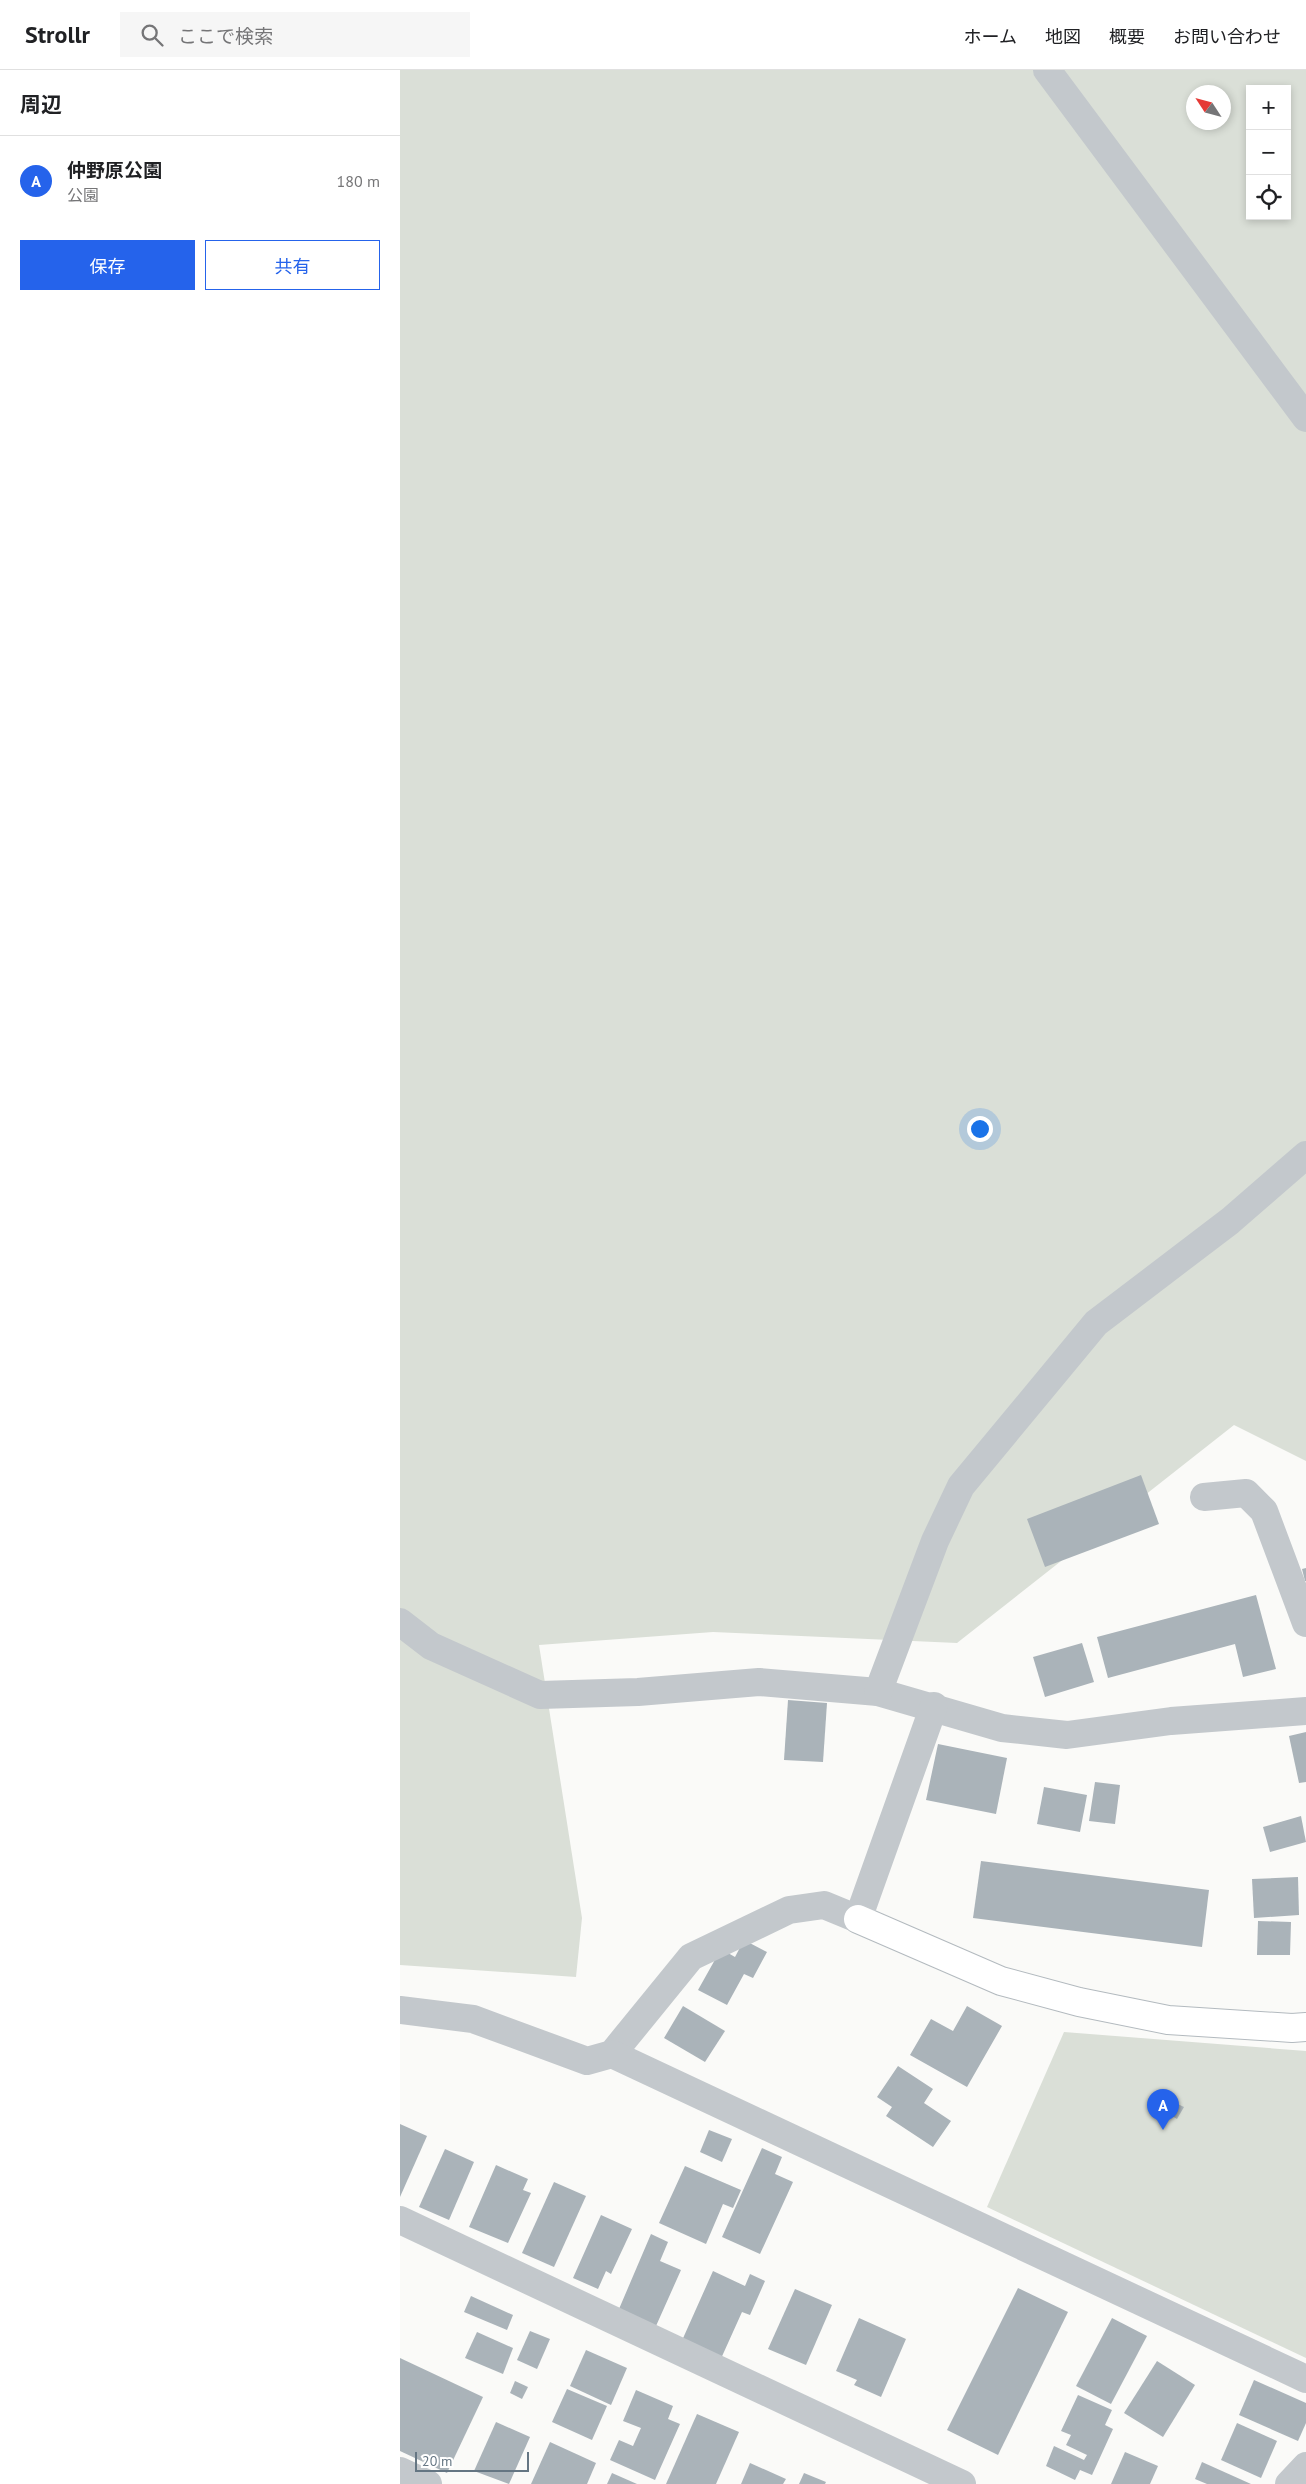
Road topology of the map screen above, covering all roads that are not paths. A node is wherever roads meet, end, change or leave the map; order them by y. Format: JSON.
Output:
{"nodes":[{"id":1,"x":1047,"y":70,"type":"edge"},
{"id":2,"x":1306,"y":418,"type":"edge"},
{"id":3,"x":1306,"y":1155,"type":"edge"},
{"id":4,"x":1204,"y":1497,"type":"dead end"},
{"id":5,"x":400,"y":1622,"type":"edge"},
{"id":6,"x":1306,"y":1623,"type":"edge"},
{"id":7,"x":878,"y":1692,"type":"junction"},
{"id":8,"x":934,"y":1706,"type":"junction"},
{"id":9,"x":1306,"y":1711,"type":"edge"},
{"id":10,"x":858,"y":1919,"type":"junction"},
{"id":11,"x":400,"y":2010,"type":"edge"},
{"id":12,"x":1306,"y":2027,"type":"edge"},
{"id":13,"x":612,"y":2054,"type":"junction"},
{"id":14,"x":401,"y":2224,"type":"edge"},
{"id":15,"x":1306,"y":2379,"type":"edge"},
{"id":16,"x":1306,"y":2466,"type":"edge"},
{"id":17,"x":400,"y":2471,"type":"edge"},
{"id":18,"x":428,"y":2484,"type":"edge"},
{"id":19,"x":962,"y":2484,"type":"edge"},
{"id":20,"x":1288,"y":2484,"type":"edge"}],
"edges":[{"from":1,"to":2,"type":"street"},
{"from":3,"to":7,"type":"street"},
{"from":4,"to":6,"type":"street"},
{"from":5,"to":7,"type":"street"},
{"from":7,"to":8,"type":"street"},
{"from":8,"to":9,"type":"street"},
{"from":8,"to":10,"type":"street"},
{"from":10,"to":12,"type":"street"},
{"from":10,"to":13,"type":"street"},
{"from":11,"to":13,"type":"street"},
{"from":13,"to":15,"type":"street"},
{"from":14,"to":19,"type":"street"},
{"from":16,"to":20,"type":"street"},
{"from":17,"to":18,"type":"street"}]}
